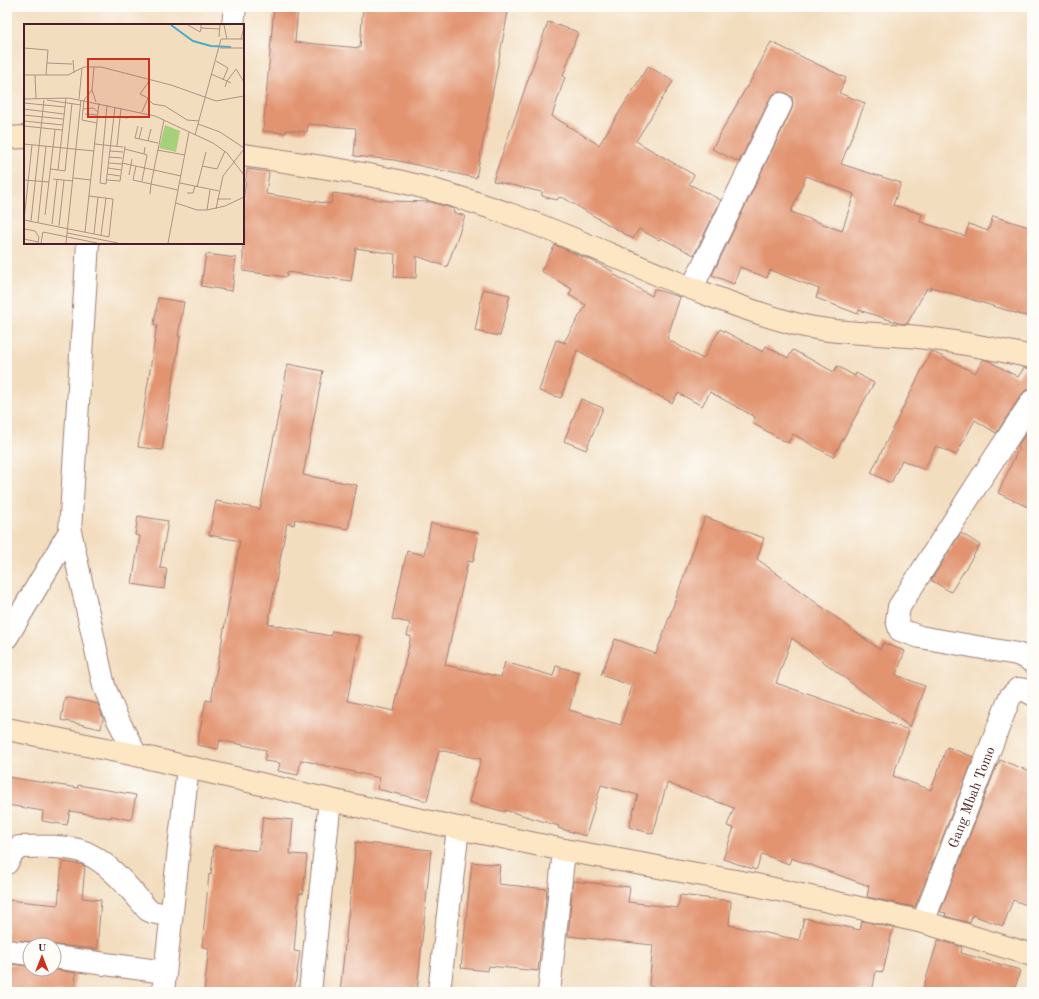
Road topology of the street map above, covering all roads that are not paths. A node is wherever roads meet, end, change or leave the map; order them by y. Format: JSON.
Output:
{"nodes":[{"id":1,"x":235,"y":7,"type":"edge"},
{"id":2,"x":233,"y":24,"type":"edge"},
{"id":3,"x":781,"y":104,"type":"dead end"},
{"id":4,"x":24,"y":137,"type":"edge"},
{"id":5,"x":7,"y":138,"type":"edge"},
{"id":6,"x":244,"y":155,"type":"edge"},
{"id":7,"x":88,"y":244,"type":"edge"},
{"id":8,"x":692,"y":288,"type":"junction"},
{"id":9,"x":1032,"y":357,"type":"edge"},
{"id":10,"x":1032,"y":401,"type":"edge"},
{"id":11,"x":70,"y":531,"type":"junction"},
{"id":12,"x":7,"y":637,"type":"edge"},
{"id":13,"x":1032,"y":662,"type":"edge"},
{"id":14,"x":1032,"y":693,"type":"edge"},
{"id":15,"x":7,"y":729,"type":"edge"},
{"id":16,"x":136,"y":755,"type":"junction"},
{"id":17,"x":188,"y":767,"type":"junction"},
{"id":18,"x":330,"y":800,"type":"junction"},
{"id":19,"x":458,"y":828,"type":"junction"},
{"id":20,"x":564,"y":850,"type":"junction"},
{"id":21,"x":7,"y":863,"type":"edge"},
{"id":22,"x":171,"y":916,"type":"junction"},
{"id":23,"x":923,"y":922,"type":"junction"},
{"id":24,"x":7,"y":951,"type":"edge"},
{"id":25,"x":22,"y":953,"type":"edge"},
{"id":26,"x":1032,"y":955,"type":"edge"},
{"id":27,"x":62,"y":959,"type":"edge"},
{"id":28,"x":164,"y":982,"type":"edge"},
{"id":29,"x":310,"y":992,"type":"edge"},
{"id":30,"x":439,"y":992,"type":"edge"},
{"id":31,"x":549,"y":992,"type":"edge"}],
"edges":[{"from":1,"to":2,"type":"street"},
{"from":3,"to":8,"type":"street"},
{"from":4,"to":5,"type":"street"},
{"from":6,"to":8,"type":"street"},
{"from":7,"to":11,"type":"street"},
{"from":8,"to":9,"type":"street"},
{"from":10,"to":13,"type":"street"},
{"from":11,"to":12,"type":"street"},
{"from":11,"to":16,"type":"street"},
{"from":14,"to":23,"type":"street","name":"Gang Mbah Tomo"},
{"from":15,"to":16,"type":"street"},
{"from":16,"to":17,"type":"street"},
{"from":17,"to":18,"type":"street"},
{"from":17,"to":22,"type":"street"},
{"from":18,"to":19,"type":"street"},
{"from":18,"to":29,"type":"street"},
{"from":19,"to":20,"type":"street"},
{"from":19,"to":30,"type":"street"},
{"from":20,"to":23,"type":"street"},
{"from":20,"to":31,"type":"street"},
{"from":21,"to":22,"type":"street"},
{"from":22,"to":28,"type":"street"},
{"from":23,"to":26,"type":"street"},
{"from":24,"to":25,"type":"street"},
{"from":27,"to":28,"type":"street"}]}
